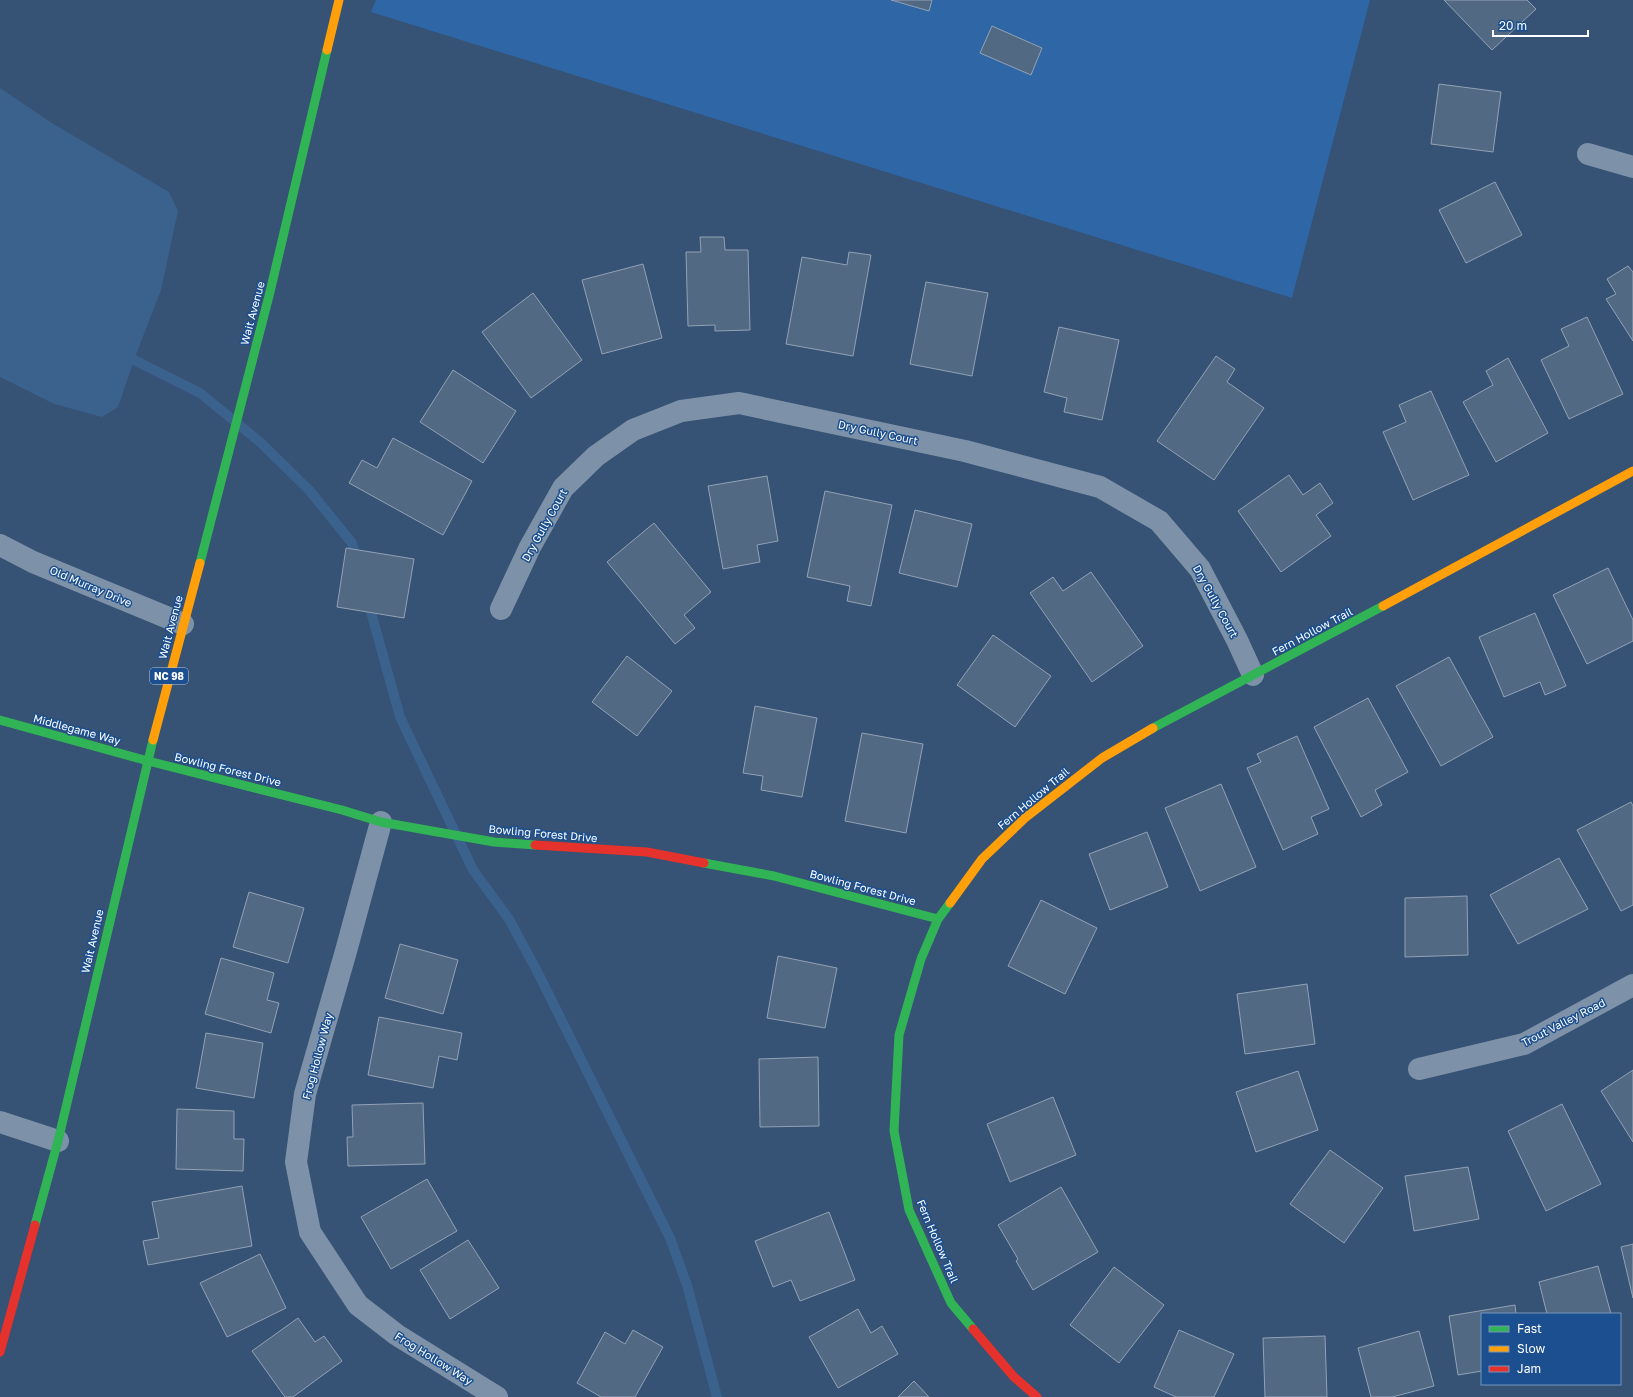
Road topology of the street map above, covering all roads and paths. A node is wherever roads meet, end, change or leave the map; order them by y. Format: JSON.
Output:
{"nodes":[{"id":1,"x":338,"y":0,"type":"edge"},
{"id":2,"x":1588,"y":154,"type":"dead end"},
{"id":3,"x":1633,"y":167,"type":"edge"},
{"id":4,"x":1633,"y":471,"type":"edge"},
{"id":5,"x":0,"y":545,"type":"edge"},
{"id":6,"x":501,"y":609,"type":"dead end"},
{"id":7,"x":183,"y":624,"type":"junction"},
{"id":8,"x":1253,"y":675,"type":"junction"},
{"id":9,"x":0,"y":720,"type":"edge"},
{"id":10,"x":148,"y":761,"type":"junction"},
{"id":11,"x":381,"y":822,"type":"junction"},
{"id":12,"x":938,"y":919,"type":"junction"},
{"id":13,"x":1633,"y":985,"type":"edge"},
{"id":14,"x":1419,"y":1069,"type":"dead end"},
{"id":15,"x":0,"y":1122,"type":"edge"},
{"id":16,"x":58,"y":1141,"type":"junction"},
{"id":17,"x":0,"y":1352,"type":"edge"},
{"id":18,"x":497,"y":1397,"type":"edge"},
{"id":19,"x":1037,"y":1397,"type":"edge"}],
"edges":[{"from":1,"to":7,"type":"main road","name":"Wait Avenue","number":"NC 98"},
{"from":2,"to":3,"type":"street"},
{"from":4,"to":8,"type":"main road","name":"Fern Hollow Trail"},
{"from":5,"to":7,"type":"street","name":"Old Murray Drive"},
{"from":6,"to":8,"type":"street","name":"Dry Gully Court"},
{"from":7,"to":10,"type":"main road","name":"Wait Avenue","number":"NC 98"},
{"from":8,"to":12,"type":"main road","name":"Fern Hollow Trail"},
{"from":9,"to":10,"type":"main road","name":"Middlegame Way"},
{"from":10,"to":11,"type":"main road","name":"Bowling Forest Drive"},
{"from":10,"to":16,"type":"main road","name":"Wait Avenue","number":"NC 98"},
{"from":11,"to":12,"type":"main road","name":"Bowling Forest Drive"},
{"from":11,"to":18,"type":"street","name":"Frog Hollow Way"},
{"from":12,"to":19,"type":"main road","name":"Fern Hollow Trail"},
{"from":13,"to":14,"type":"street","name":"Trout Valley Road"},
{"from":15,"to":16,"type":"street"},
{"from":16,"to":17,"type":"main road","name":"Wait Avenue","number":"NC 98"}]}
